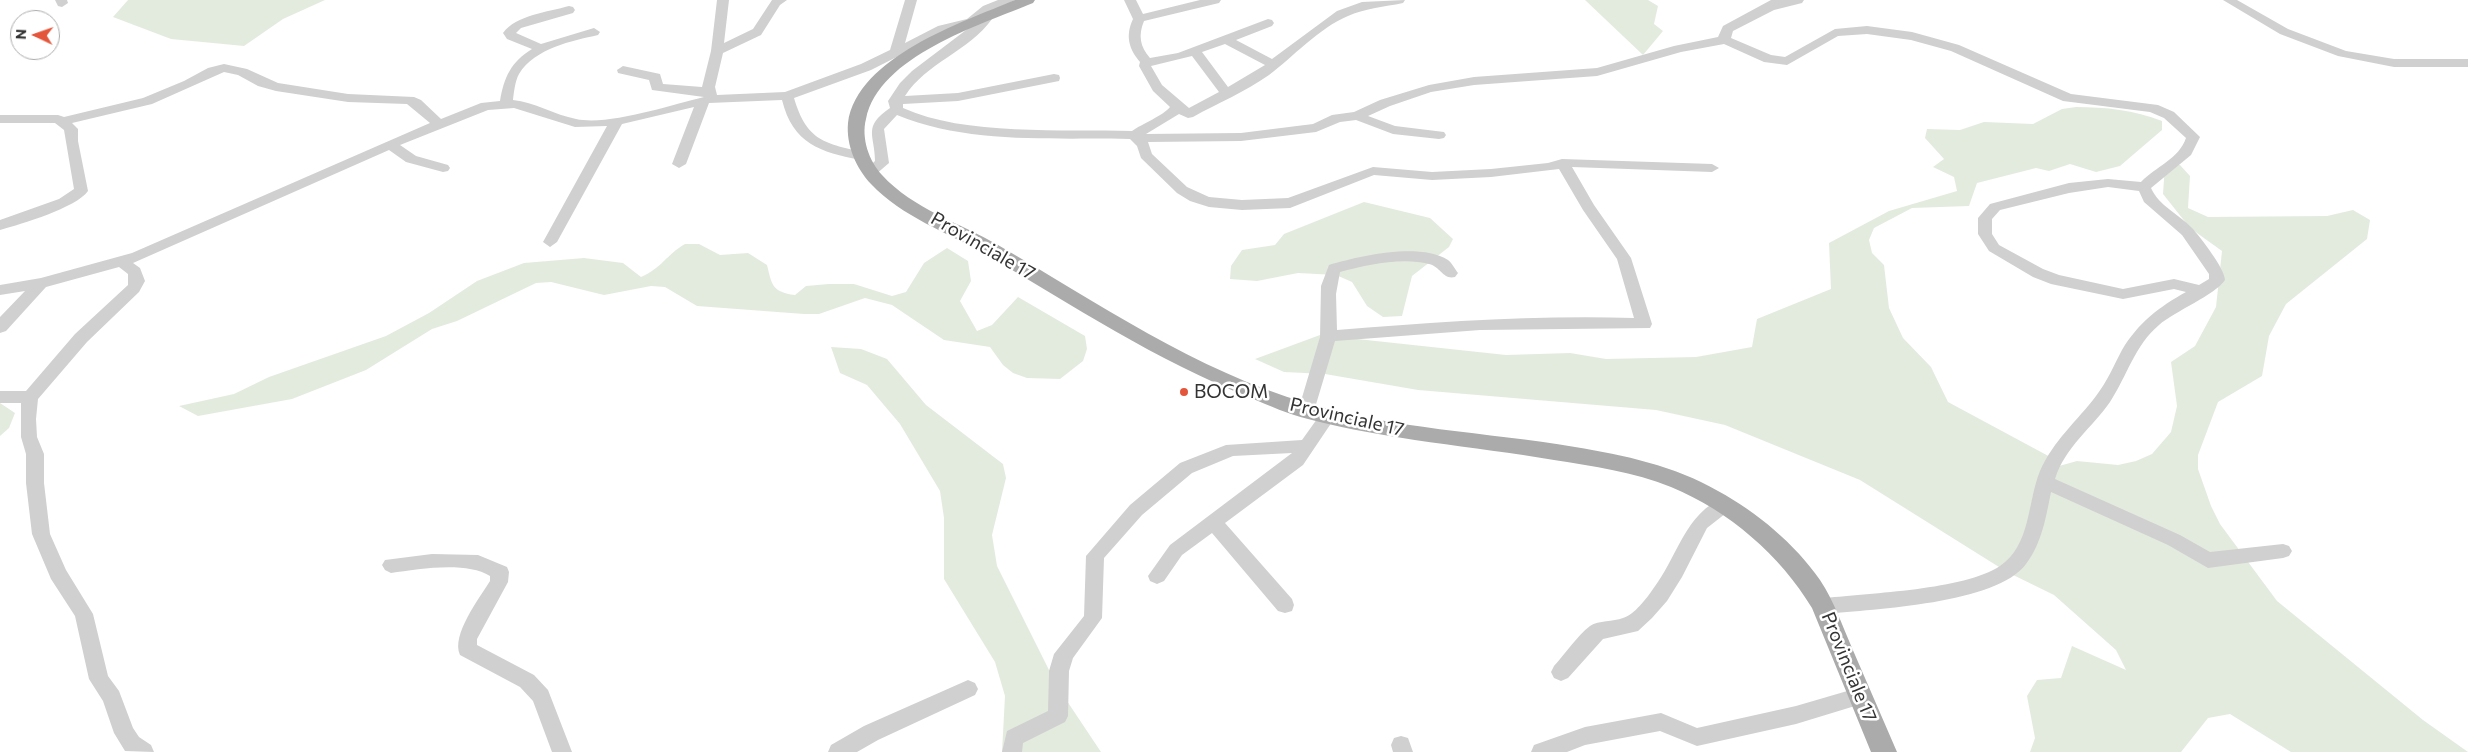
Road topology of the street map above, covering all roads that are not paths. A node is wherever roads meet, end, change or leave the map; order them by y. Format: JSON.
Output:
{"nodes":[{"id":1,"x":723,"y":0,"type":"edge"},
{"id":2,"x":781,"y":0,"type":"edge"},
{"id":3,"x":911,"y":0,"type":"edge"},
{"id":4,"x":1009,"y":0,"type":"edge"},
{"id":5,"x":1028,"y":0,"type":"edge"},
{"id":6,"x":1130,"y":0,"type":"edge"},
{"id":7,"x":1215,"y":0,"type":"edge"},
{"id":8,"x":1374,"y":0,"type":"edge"},
{"id":9,"x":1399,"y":0,"type":"edge"},
{"id":10,"x":1798,"y":0,"type":"edge"},
{"id":11,"x":2229,"y":0,"type":"edge"},
{"id":12,"x":1774,"y":4,"type":"edge"},
{"id":13,"x":1362,"y":6,"type":"junction"},
{"id":14,"x":569,"y":10,"type":"dead end"},
{"id":15,"x":979,"y":19,"type":"junction"},
{"id":16,"x":1139,"y":19,"type":"junction"},
{"id":17,"x":1268,"y":23,"type":"dead end"},
{"id":18,"x":594,"y":32,"type":"dead end"},
{"id":19,"x":1227,"y":40,"type":"junction"},
{"id":20,"x":1724,"y":40,"type":"junction"},
{"id":21,"x":542,"y":49,"type":"junction"},
{"id":22,"x":717,"y":51,"type":"junction"},
{"id":23,"x":896,"y":51,"type":"junction"},
{"id":24,"x":1195,"y":51,"type":"junction"},
{"id":25,"x":1147,"y":62,"type":"junction"},
{"id":26,"x":2468,"y":64,"type":"edge"},
{"id":27,"x":1274,"y":65,"type":"junction"},
{"id":28,"x":623,"y":70,"type":"dead end"},
{"id":29,"x":1054,"y":78,"type":"dead end"},
{"id":30,"x":1228,"y":94,"type":"junction"},
{"id":31,"x":787,"y":96,"type":"junction"},
{"id":32,"x":708,"y":97,"type":"junction"},
{"id":33,"x":506,"y":103,"type":"junction"},
{"id":34,"x":895,"y":105,"type":"junction"},
{"id":35,"x":1183,"y":110,"type":"junction"},
{"id":36,"x":1357,"y":116,"type":"junction"},
{"id":37,"x":0,"y":119,"type":"edge"},
{"id":38,"x":64,"y":121,"type":"junction"},
{"id":39,"x":617,"y":121,"type":"junction"},
{"id":40,"x":439,"y":124,"type":"junction"},
{"id":41,"x":1439,"y":135,"type":"dead end"},
{"id":42,"x":1136,"y":137,"type":"junction"},
{"id":43,"x":1201,"y":138,"type":"junction"},
{"id":44,"x":390,"y":144,"type":"junction"},
{"id":45,"x":1562,"y":163,"type":"junction"},
{"id":46,"x":679,"y":164,"type":"dead end"},
{"id":47,"x":866,"y":164,"type":"junction"},
{"id":48,"x":443,"y":168,"type":"dead end"},
{"id":49,"x":1712,"y":168,"type":"dead end"},
{"id":50,"x":2144,"y":187,"type":"junction"},
{"id":51,"x":0,"y":225,"type":"edge"},
{"id":52,"x":550,"y":242,"type":"dead end"},
{"id":53,"x":122,"y":262,"type":"junction"},
{"id":54,"x":1450,"y":273,"type":"dead end"},
{"id":55,"x":41,"y":283,"type":"junction"},
{"id":56,"x":0,"y":290,"type":"edge"},
{"id":57,"x":2200,"y":291,"type":"junction"},
{"id":58,"x":0,"y":327,"type":"edge"},
{"id":59,"x":1328,"y":336,"type":"junction"},
{"id":60,"x":0,"y":397,"type":"edge"},
{"id":61,"x":30,"y":397,"type":"junction"},
{"id":62,"x":1306,"y":411,"type":"junction"},
{"id":63,"x":1328,"y":416,"type":"junction"},
{"id":64,"x":1307,"y":446,"type":"junction"},
{"id":65,"x":2046,"y":482,"type":"junction"},
{"id":66,"x":1724,"y":504,"type":"junction"},
{"id":67,"x":1214,"y":523,"type":"junction"},
{"id":68,"x":2283,"y":552,"type":"dead end"},
{"id":69,"x":391,"y":565,"type":"dead end"},
{"id":70,"x":1157,"y":576,"type":"dead end"},
{"id":71,"x":1285,"y":605,"type":"dead end"},
{"id":72,"x":1826,"y":606,"type":"junction"},
{"id":73,"x":1561,"y":672,"type":"dead end"},
{"id":74,"x":968,"y":689,"type":"dead end"},
{"id":75,"x":1861,"y":696,"type":"junction"},
{"id":76,"x":144,"y":752,"type":"edge"},
{"id":77,"x":562,"y":752,"type":"edge"},
{"id":78,"x":838,"y":752,"type":"edge"},
{"id":79,"x":1012,"y":752,"type":"edge"},
{"id":80,"x":1541,"y":752,"type":"edge"},
{"id":81,"x":1884,"y":752,"type":"edge"}],
"edges":[{"from":1,"to":22,"type":"street"},
{"from":2,"to":22,"type":"street"},
{"from":3,"to":23,"type":"street"},
{"from":4,"to":15,"type":"street"},
{"from":5,"to":15,"type":"main road"},
{"from":6,"to":16,"type":"street"},
{"from":7,"to":16,"type":"street"},
{"from":8,"to":13,"type":"street"},
{"from":9,"to":13,"type":"street"},
{"from":10,"to":12,"type":"street"},
{"from":11,"to":26,"type":"street"},
{"from":12,"to":20,"type":"street"},
{"from":13,"to":27,"type":"street"},
{"from":14,"to":21,"type":"street"},
{"from":15,"to":23,"type":"street"},
{"from":15,"to":34,"type":"street"},
{"from":15,"to":47,"type":"main road"},
{"from":16,"to":25,"type":"street"},
{"from":17,"to":19,"type":"street"},
{"from":18,"to":21,"type":"street"},
{"from":19,"to":24,"type":"street"},
{"from":19,"to":27,"type":"street"},
{"from":20,"to":36,"type":"street"},
{"from":20,"to":50,"type":"street"},
{"from":21,"to":33,"type":"street"},
{"from":22,"to":32,"type":"street"},
{"from":23,"to":31,"type":"street"},
{"from":24,"to":25,"type":"street"},
{"from":24,"to":30,"type":"street"},
{"from":25,"to":35,"type":"street"},
{"from":27,"to":30,"type":"street"},
{"from":28,"to":32,"type":"street"},
{"from":29,"to":34,"type":"street"},
{"from":30,"to":35,"type":"street"},
{"from":31,"to":32,"type":"street"},
{"from":31,"to":47,"type":"street"},
{"from":32,"to":39,"type":"street"},
{"from":32,"to":46,"type":"street"},
{"from":33,"to":39,"type":"street"},
{"from":33,"to":40,"type":"street"},
{"from":34,"to":42,"type":"street"},
{"from":34,"to":47,"type":"street"},
{"from":35,"to":42,"type":"street"},
{"from":35,"to":43,"type":"street"},
{"from":36,"to":41,"type":"street"},
{"from":36,"to":43,"type":"street"},
{"from":37,"to":38,"type":"street"},
{"from":38,"to":40,"type":"street"},
{"from":38,"to":51,"type":"street"},
{"from":39,"to":52,"type":"street"},
{"from":40,"to":44,"type":"street"},
{"from":42,"to":43,"type":"street"},
{"from":42,"to":45,"type":"street"},
{"from":44,"to":48,"type":"street"},
{"from":44,"to":53,"type":"street"},
{"from":45,"to":49,"type":"street"},
{"from":45,"to":59,"type":"street"},
{"from":47,"to":62,"type":"main road","name":"Provinciale 17"},
{"from":50,"to":57,"type":"street"},
{"from":50,"to":57,"type":"street"},
{"from":53,"to":55,"type":"street"},
{"from":53,"to":61,"type":"street"},
{"from":54,"to":59,"type":"street"},
{"from":55,"to":56,"type":"street"},
{"from":55,"to":58,"type":"street"},
{"from":57,"to":65,"type":"street"},
{"from":59,"to":62,"type":"street"},
{"from":60,"to":61,"type":"street"},
{"from":61,"to":76,"type":"street"},
{"from":62,"to":63,"type":"main road","name":"Provinciale 17"},
{"from":63,"to":64,"type":"street"},
{"from":63,"to":66,"type":"main road","name":"Provinciale 17"},
{"from":64,"to":67,"type":"street"},
{"from":64,"to":79,"type":"street"},
{"from":65,"to":68,"type":"street"},
{"from":65,"to":72,"type":"street"},
{"from":66,"to":72,"type":"main road","name":"Provinciale 17"},
{"from":66,"to":73,"type":"street"},
{"from":67,"to":70,"type":"street"},
{"from":67,"to":71,"type":"street"},
{"from":69,"to":77,"type":"street"},
{"from":72,"to":75,"type":"main road","name":"Provinciale 17"},
{"from":74,"to":78,"type":"street"},
{"from":75,"to":80,"type":"street"},
{"from":75,"to":81,"type":"main road","name":"Provinciale 17"}]}
